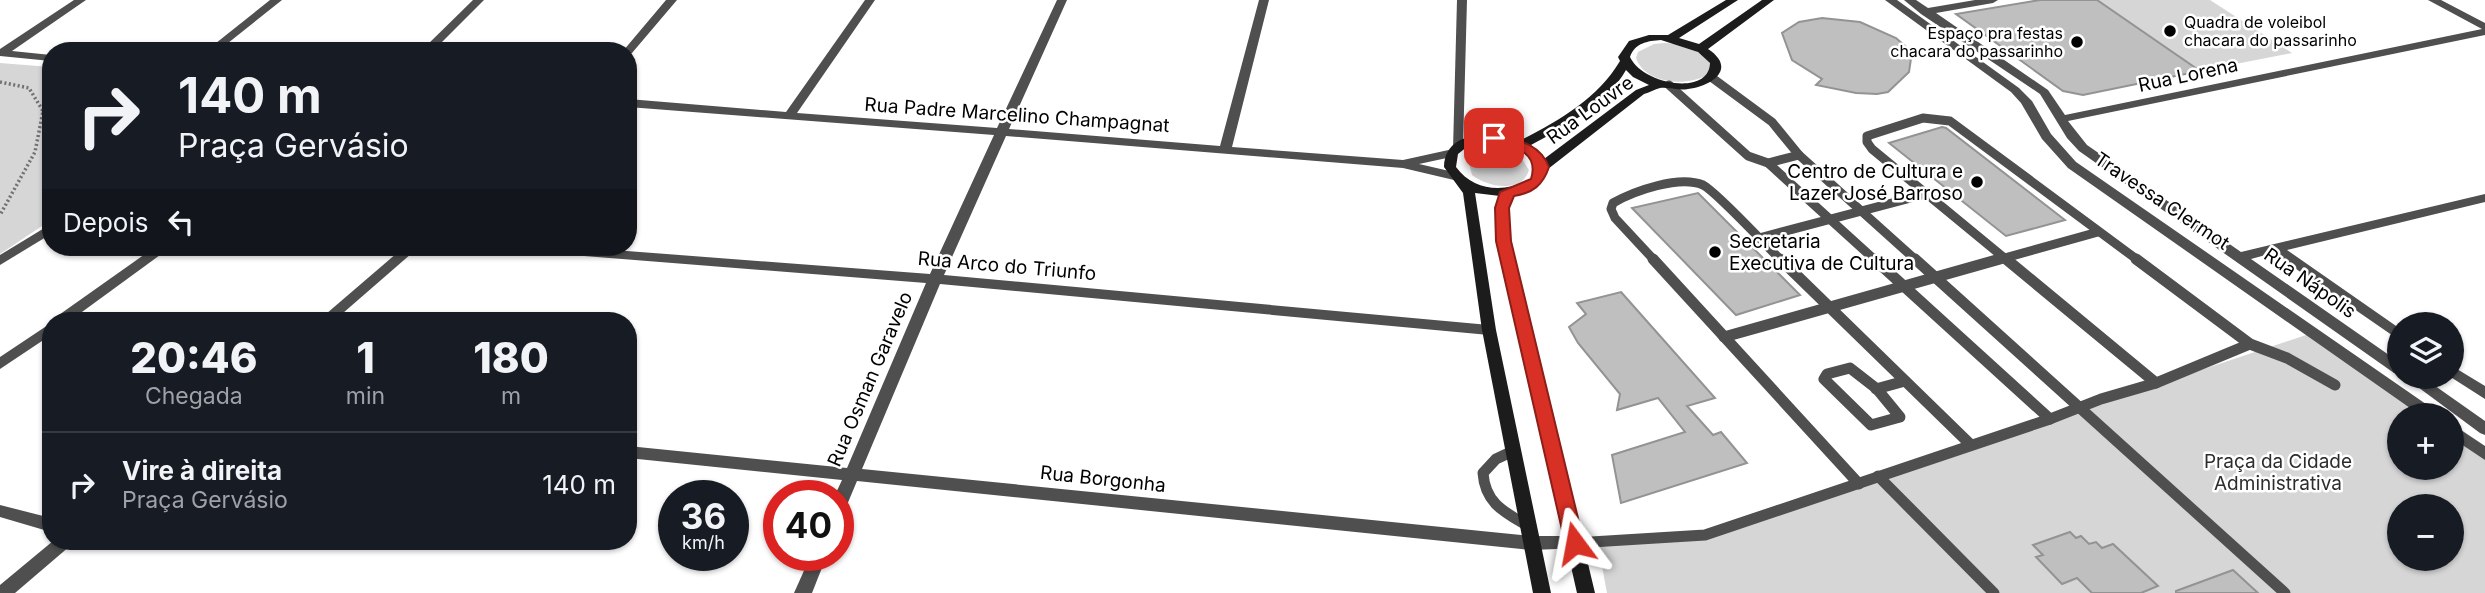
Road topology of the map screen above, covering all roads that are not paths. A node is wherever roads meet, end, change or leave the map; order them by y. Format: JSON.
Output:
{"nodes":[{"id":1,"x":81,"y":0,"type":"edge"},
{"id":2,"x":277,"y":0,"type":"edge"},
{"id":3,"x":479,"y":0,"type":"edge"},
{"id":4,"x":672,"y":0,"type":"edge"},
{"id":5,"x":870,"y":0,"type":"edge"},
{"id":6,"x":1062,"y":0,"type":"edge"},
{"id":7,"x":1264,"y":0,"type":"edge"},
{"id":8,"x":1462,"y":0,"type":"edge"},
{"id":9,"x":1733,"y":0,"type":"edge"},
{"id":10,"x":1769,"y":0,"type":"edge"},
{"id":11,"x":1891,"y":0,"type":"edge"},
{"id":12,"x":1909,"y":0,"type":"edge"},
{"id":13,"x":1993,"y":0,"type":"edge"},
{"id":14,"x":2433,"y":0,"type":"edge"},
{"id":15,"x":1925,"y":12,"type":"junction"},
{"id":16,"x":2485,"y":29,"type":"edge"},
{"id":17,"x":1671,"y":38,"type":"junction"},
{"id":18,"x":223,"y":42,"type":"edge"},
{"id":19,"x":435,"y":42,"type":"edge"},
{"id":20,"x":636,"y":42,"type":"edge"},
{"id":21,"x":1701,"y":48,"type":"junction"},
{"id":22,"x":0,"y":53,"type":"edge"},
{"id":23,"x":42,"y":57,"type":"edge"},
{"id":24,"x":1625,"y":62,"type":"junction"},
{"id":25,"x":1711,"y":77,"type":"junction"},
{"id":26,"x":1665,"y":84,"type":"junction"},
{"id":27,"x":637,"y":104,"type":"edge"},
{"id":28,"x":789,"y":116,"type":"junction"},
{"id":29,"x":2062,"y":119,"type":"junction"},
{"id":30,"x":1001,"y":133,"type":"junction"},
{"id":31,"x":1522,"y":145,"type":"junction"},
{"id":32,"x":1225,"y":150,"type":"junction"},
{"id":33,"x":1454,"y":150,"type":"junction"},
{"id":34,"x":1799,"y":155,"type":"junction"},
{"id":35,"x":1768,"y":163,"type":"junction"},
{"id":36,"x":1403,"y":164,"type":"junction"},
{"id":37,"x":1542,"y":167,"type":"junction"},
{"id":38,"x":1458,"y":179,"type":"junction"},
{"id":39,"x":1508,"y":192,"type":"junction"},
{"id":40,"x":1926,"y":194,"type":"junction"},
{"id":41,"x":2485,"y":198,"type":"edge"},
{"id":42,"x":1861,"y":211,"type":"junction"},
{"id":43,"x":1830,"y":219,"type":"junction"},
{"id":44,"x":2098,"y":232,"type":"junction"},
{"id":45,"x":42,"y":234,"type":"edge"},
{"id":46,"x":1759,"y":238,"type":"junction"},
{"id":47,"x":2276,"y":248,"type":"junction"},
{"id":48,"x":151,"y":256,"type":"edge"},
{"id":49,"x":401,"y":256,"type":"edge"},
{"id":50,"x":637,"y":256,"type":"edge"},
{"id":51,"x":2240,"y":257,"type":"junction"},
{"id":52,"x":2004,"y":258,"type":"junction"},
{"id":53,"x":0,"y":261,"type":"edge"},
{"id":54,"x":1936,"y":277,"type":"junction"},
{"id":55,"x":935,"y":279,"type":"junction"},
{"id":56,"x":1904,"y":286,"type":"junction"},
{"id":57,"x":1830,"y":307,"type":"junction"},
{"id":58,"x":72,"y":312,"type":"edge"},
{"id":59,"x":335,"y":312,"type":"edge"},
{"id":60,"x":2387,"y":327,"type":"edge"},
{"id":61,"x":1489,"y":330,"type":"junction"},
{"id":62,"x":42,"y":334,"type":"edge"},
{"id":63,"x":1724,"y":337,"type":"junction"},
{"id":64,"x":2250,"y":344,"type":"junction"},
{"id":65,"x":2387,"y":361,"type":"edge"},
{"id":66,"x":0,"y":364,"type":"edge"},
{"id":67,"x":2464,"y":379,"type":"edge"},
{"id":68,"x":1905,"y":381,"type":"junction"},
{"id":69,"x":2156,"y":383,"type":"junction"},
{"id":70,"x":2335,"y":385,"type":"dead end"},
{"id":71,"x":1876,"y":389,"type":"junction"},
{"id":72,"x":2429,"y":389,"type":"edge"},
{"id":73,"x":2485,"y":394,"type":"edge"},
{"id":74,"x":2414,"y":403,"type":"edge"},
{"id":75,"x":2077,"y":408,"type":"junction"},
{"id":76,"x":2050,"y":419,"type":"junction"},
{"id":77,"x":2483,"y":425,"type":"edge"},
{"id":78,"x":2464,"y":439,"type":"edge"},
{"id":79,"x":1971,"y":445,"type":"junction"},
{"id":80,"x":1513,"y":451,"type":"junction"},
{"id":81,"x":637,"y":453,"type":"edge"},
{"id":82,"x":2485,"y":454,"type":"edge"},
{"id":83,"x":852,"y":474,"type":"junction"},
{"id":84,"x":1878,"y":476,"type":"junction"},
{"id":85,"x":849,"y":480,"type":"edge"},
{"id":86,"x":1859,"y":484,"type":"junction"},
{"id":87,"x":0,"y":511,"type":"edge"},
{"id":88,"x":42,"y":523,"type":"edge"},
{"id":89,"x":1528,"y":526,"type":"junction"},
{"id":90,"x":1532,"y":543,"type":"junction"},
{"id":91,"x":1575,"y":543,"type":"junction"},
{"id":92,"x":53,"y":550,"type":"edge"},
{"id":93,"x":812,"y":571,"type":"edge"},
{"id":94,"x":3,"y":593,"type":"edge"},
{"id":95,"x":803,"y":593,"type":"edge"},
{"id":96,"x":1542,"y":593,"type":"edge"},
{"id":97,"x":1586,"y":593,"type":"edge"},
{"id":98,"x":1994,"y":593,"type":"edge"},
{"id":99,"x":2285,"y":593,"type":"edge"}],
"edges":[{"from":1,"to":22,"type":"street"},
{"from":2,"to":18,"type":"street"},
{"from":3,"to":19,"type":"street"},
{"from":4,"to":20,"type":"street"},
{"from":5,"to":28,"type":"street"},
{"from":6,"to":30,"type":"street","name":"Rua Osman Garavelo"},
{"from":7,"to":32,"type":"street"},
{"from":8,"to":33,"type":"street"},
{"from":9,"to":17,"type":"street"},
{"from":10,"to":21,"type":"street"},
{"from":11,"to":74,"type":"street","name":"Travessa Clermot"},
{"from":12,"to":15,"type":"street"},
{"from":13,"to":15,"type":"street"},
{"from":14,"to":16,"type":"street"},
{"from":15,"to":29,"type":"street","name":"Rua Nápolis"},
{"from":16,"to":29,"type":"street","name":"Rua Lorena"},
{"from":17,"to":21,"type":"street"},
{"from":17,"to":24,"type":"street","name":"Rua Louvre"},
{"from":21,"to":25,"type":"street"},
{"from":22,"to":23,"type":"street"},
{"from":24,"to":26,"type":"street"},
{"from":24,"to":31,"type":"street","name":"Rua Louvre"},
{"from":25,"to":26,"type":"street","name":"Rua Louvre"},
{"from":25,"to":34,"type":"lane"},
{"from":26,"to":35,"type":"lane"},
{"from":26,"to":37,"type":"street","name":"Rua Louvre"},
{"from":27,"to":28,"type":"street","name":"Rua Padre Marcelino Champagnat"},
{"from":28,"to":30,"type":"street","name":"Rua Padre Marcelino Champagnat"},
{"from":29,"to":51,"type":"street","name":"Rua Nápolis"},
{"from":30,"to":32,"type":"street","name":"Rua Padre Marcelino Champagnat"},
{"from":30,"to":55,"type":"street","name":"Rua Osman Garavelo"},
{"from":31,"to":33,"type":"street"},
{"from":31,"to":37,"type":"street"},
{"from":32,"to":36,"type":"street","name":"Rua Padre Marcelino Champagnat"},
{"from":33,"to":36,"type":"street","name":"Rua Padre Marcelino Champagnat"},
{"from":33,"to":38,"type":"street"},
{"from":34,"to":35,"type":"lane"},
{"from":34,"to":42,"type":"lane"},
{"from":35,"to":43,"type":"lane"},
{"from":36,"to":38,"type":"street","name":"Rua Padre Marcelino Champagnat"},
{"from":37,"to":39,"type":"street"},
{"from":38,"to":39,"type":"street"},
{"from":38,"to":61,"type":"street"},
{"from":39,"to":91,"type":"street"},
{"from":40,"to":42,"type":"lane"},
{"from":40,"to":44,"type":"lane"},
{"from":40,"to":52,"type":"lane"},
{"from":41,"to":47,"type":"street"},
{"from":42,"to":43,"type":"lane"},
{"from":42,"to":54,"type":"lane"},
{"from":43,"to":46,"type":"lane"},
{"from":43,"to":56,"type":"lane"},
{"from":44,"to":52,"type":"lane"},
{"from":44,"to":64,"type":"lane"},
{"from":45,"to":53,"type":"street"},
{"from":46,"to":57,"type":"lane"},
{"from":46,"to":63,"type":"lane"},
{"from":47,"to":51,"type":"street"},
{"from":47,"to":60,"type":"street"},
{"from":48,"to":58,"type":"street"},
{"from":49,"to":59,"type":"street"},
{"from":50,"to":55,"type":"street","name":"Rua Arco do Triunfo"},
{"from":51,"to":65,"type":"street","name":"Rua Nápolis"},
{"from":52,"to":54,"type":"lane"},
{"from":52,"to":69,"type":"lane"},
{"from":54,"to":56,"type":"lane"},
{"from":54,"to":75,"type":"lane"},
{"from":55,"to":61,"type":"street","name":"Rua Arco do Triunfo"},
{"from":55,"to":83,"type":"street","name":"Rua Osman Garavelo"},
{"from":56,"to":57,"type":"lane"},
{"from":56,"to":76,"type":"lane"},
{"from":57,"to":63,"type":"lane"},
{"from":57,"to":68,"type":"lane"},
{"from":61,"to":80,"type":"street"},
{"from":62,"to":66,"type":"street"},
{"from":63,"to":86,"type":"lane"},
{"from":64,"to":69,"type":"lane"},
{"from":64,"to":70,"type":"lane"},
{"from":67,"to":73,"type":"street"},
{"from":68,"to":71,"type":"lane"},
{"from":68,"to":79,"type":"lane"},
{"from":69,"to":75,"type":"lane"},
{"from":71,"to":71,"type":"lane"},
{"from":72,"to":77,"type":"street"},
{"from":75,"to":76,"type":"lane"},
{"from":75,"to":99,"type":"lane"},
{"from":76,"to":79,"type":"lane"},
{"from":78,"to":82,"type":"street"},
{"from":79,"to":84,"type":"lane"},
{"from":80,"to":89,"type":"street"},
{"from":80,"to":89,"type":"lane"},
{"from":81,"to":83,"type":"street","name":"Rua Borgonha"},
{"from":83,"to":85,"type":"street","name":"Rua Osman Garavelo"},
{"from":83,"to":90,"type":"street","name":"Rua Borgonha"},
{"from":84,"to":86,"type":"lane"},
{"from":84,"to":98,"type":"lane"},
{"from":86,"to":91,"type":"lane"},
{"from":87,"to":88,"type":"street"},
{"from":89,"to":90,"type":"street"},
{"from":90,"to":91,"type":"street","name":"Rua Borgonha"},
{"from":90,"to":96,"type":"street"},
{"from":91,"to":97,"type":"street"},
{"from":92,"to":94,"type":"street"},
{"from":93,"to":95,"type":"street"}]}
